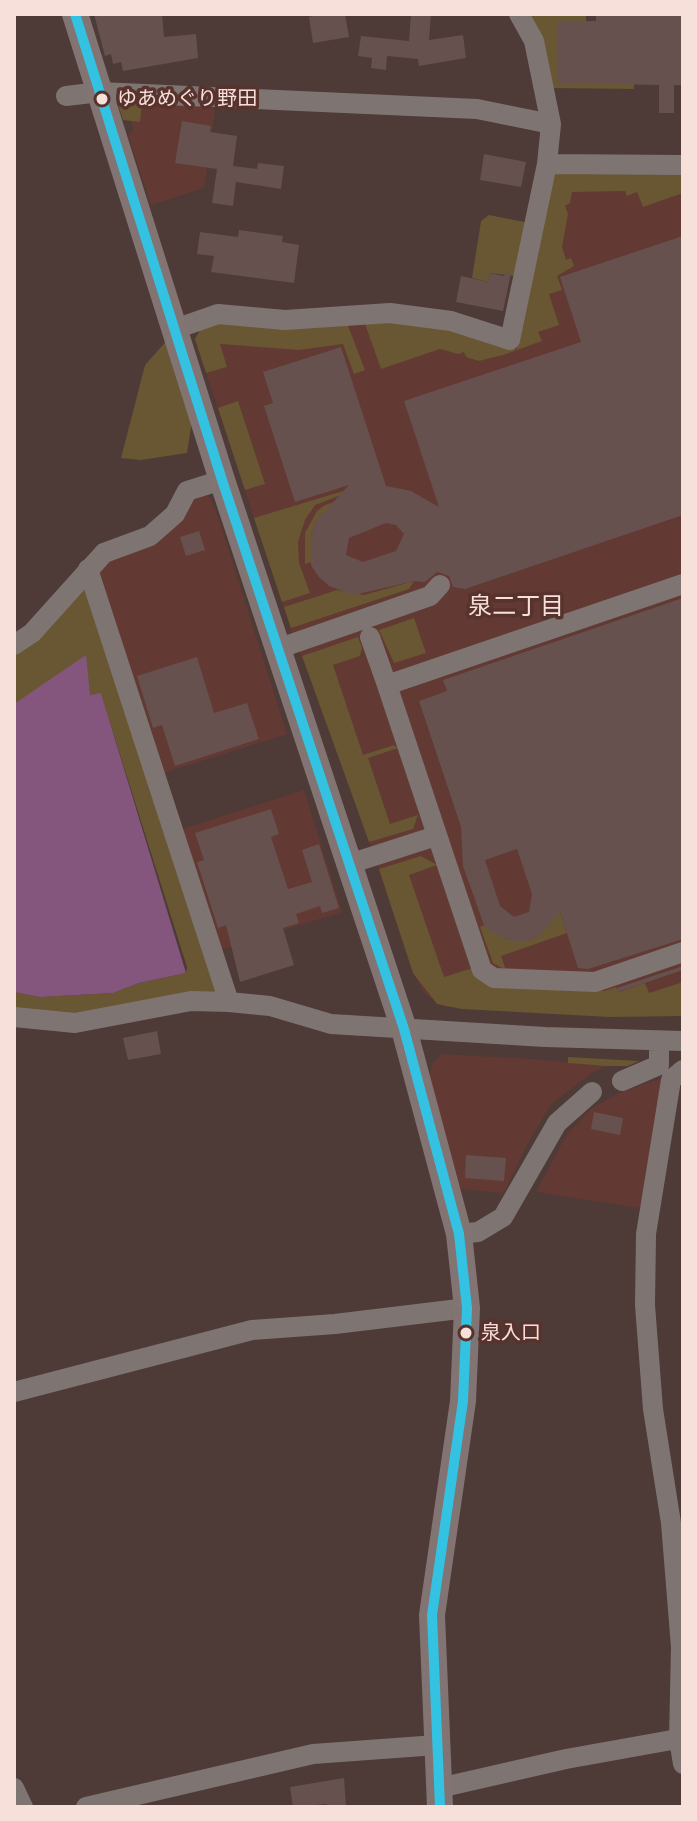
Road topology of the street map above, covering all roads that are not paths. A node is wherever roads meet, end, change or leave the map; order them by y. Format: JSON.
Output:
{"nodes":[{"id":1,"x":75,"y":14,"type":"edge"},
{"id":2,"x":519,"y":14,"type":"edge"},
{"id":3,"x":100,"y":92,"type":"junction"},
{"id":4,"x":66,"y":96,"type":"dead end"},
{"id":5,"x":551,"y":124,"type":"junction"},
{"id":6,"x":547,"y":164,"type":"junction"},
{"id":7,"x":683,"y":165,"type":"edge"},
{"id":8,"x":175,"y":329,"type":"junction"},
{"id":9,"x":222,"y":480,"type":"junction"},
{"id":10,"x":88,"y":569,"type":"junction"},
{"id":11,"x":683,"y":584,"type":"edge"},
{"id":12,"x":440,"y":585,"type":"dead end"},
{"id":13,"x":370,"y":637,"type":"dead end"},
{"id":14,"x":14,"y":645,"type":"edge"},
{"id":15,"x":277,"y":649,"type":"junction"},
{"id":16,"x":387,"y":685,"type":"junction"},
{"id":17,"x":436,"y":836,"type":"junction"},
{"id":18,"x":349,"y":864,"type":"junction"},
{"id":19,"x":683,"y":952,"type":"edge"},
{"id":20,"x":229,"y":1002,"type":"junction"},
{"id":21,"x":14,"y":1017,"type":"edge"},
{"id":22,"x":404,"y":1029,"type":"junction"},
{"id":23,"x":683,"y":1041,"type":"edge"},
{"id":24,"x":659,"y":1042,"type":"junction"},
{"id":25,"x":683,"y":1070,"type":"edge"},
{"id":26,"x":622,"y":1081,"type":"dead end"},
{"id":27,"x":592,"y":1092,"type":"dead end"},
{"id":28,"x":459,"y":1234,"type":"junction"},
{"id":29,"x":467,"y":1308,"type":"junction"},
{"id":30,"x":14,"y":1392,"type":"edge"},
{"id":31,"x":681,"y":1739,"type":"edge"},
{"id":32,"x":437,"y":1745,"type":"junction"},
{"id":33,"x":683,"y":1764,"type":"edge"},
{"id":34,"x":14,"y":1788,"type":"edge"},
{"id":35,"x":440,"y":1798,"type":"edge"},
{"id":36,"x":23,"y":1807,"type":"edge"},
{"id":37,"x":86,"y":1807,"type":"edge"}],
"edges":[{"from":1,"to":3,"type":"main road"},
{"from":2,"to":5,"type":"street"},
{"from":3,"to":4,"type":"street"},
{"from":3,"to":5,"type":"street"},
{"from":3,"to":8,"type":"main road"},
{"from":5,"to":6,"type":"street"},
{"from":6,"to":7,"type":"street"},
{"from":6,"to":8,"type":"street"},
{"from":8,"to":9,"type":"main road"},
{"from":9,"to":10,"type":"street"},
{"from":9,"to":15,"type":"main road"},
{"from":10,"to":14,"type":"street"},
{"from":10,"to":20,"type":"street"},
{"from":11,"to":16,"type":"street"},
{"from":12,"to":15,"type":"street"},
{"from":13,"to":16,"type":"street"},
{"from":15,"to":18,"type":"main road"},
{"from":16,"to":17,"type":"street"},
{"from":17,"to":18,"type":"street"},
{"from":17,"to":19,"type":"street"},
{"from":18,"to":22,"type":"main road"},
{"from":20,"to":21,"type":"street"},
{"from":20,"to":22,"type":"street"},
{"from":22,"to":24,"type":"street"},
{"from":22,"to":28,"type":"main road"},
{"from":23,"to":24,"type":"street"},
{"from":24,"to":26,"type":"street"},
{"from":25,"to":31,"type":"street"},
{"from":27,"to":28,"type":"street"},
{"from":28,"to":29,"type":"main road"},
{"from":29,"to":30,"type":"street"},
{"from":29,"to":32,"type":"main road"},
{"from":31,"to":33,"type":"street"},
{"from":31,"to":35,"type":"street"},
{"from":32,"to":35,"type":"main road"},
{"from":32,"to":37,"type":"street"},
{"from":34,"to":36,"type":"street"}]}
